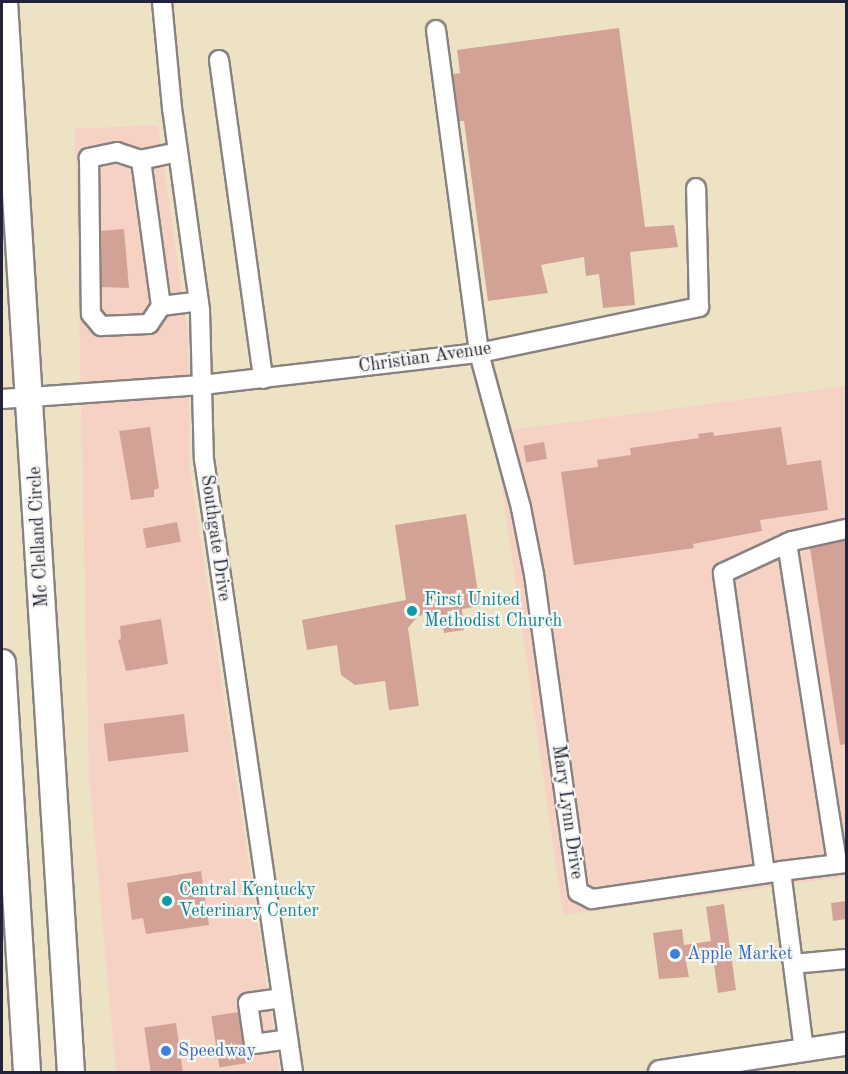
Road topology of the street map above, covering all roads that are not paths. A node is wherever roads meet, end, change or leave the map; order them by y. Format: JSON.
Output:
{"nodes":[{"id":1,"x":4,"y":2,"type":"edge"},
{"id":2,"x":162,"y":2,"type":"edge"},
{"id":3,"x":436,"y":30,"type":"dead end"},
{"id":4,"x":219,"y":60,"type":"dead end"},
{"id":5,"x":178,"y":152,"type":"junction"},
{"id":6,"x":141,"y":160,"type":"junction"},
{"id":7,"x":696,"y":188,"type":"dead end"},
{"id":8,"x":199,"y":301,"type":"junction"},
{"id":9,"x":161,"y":306,"type":"junction"},
{"id":10,"x":479,"y":353,"type":"junction"},
{"id":11,"x":263,"y":379,"type":"junction"},
{"id":12,"x":202,"y":385,"type":"junction"},
{"id":13,"x":30,"y":398,"type":"junction"},
{"id":14,"x":2,"y":399,"type":"edge"},
{"id":15,"x":846,"y":530,"type":"edge"},
{"id":16,"x":787,"y":543,"type":"junction"},
{"id":17,"x":2,"y":663,"type":"edge"},
{"id":18,"x":842,"y":863,"type":"edge"},
{"id":19,"x":773,"y":872,"type":"junction"},
{"id":20,"x":846,"y":959,"type":"edge"},
{"id":21,"x":793,"y":964,"type":"junction"},
{"id":22,"x":282,"y":998,"type":"junction"},
{"id":23,"x":288,"y":1039,"type":"junction"},
{"id":24,"x":846,"y":1044,"type":"edge"},
{"id":25,"x":804,"y":1050,"type":"junction"},
{"id":26,"x":27,"y":1072,"type":"edge"},
{"id":27,"x":71,"y":1072,"type":"edge"},
{"id":28,"x":293,"y":1072,"type":"edge"},
{"id":29,"x":660,"y":1072,"type":"edge"}],
"edges":[{"from":1,"to":13,"type":"highway","name":"Mc Clelland Circle"},
{"from":2,"to":5,"type":"street","name":"Southgate Drive"},
{"from":3,"to":10,"type":"street"},
{"from":4,"to":11,"type":"street"},
{"from":5,"to":6,"type":"street"},
{"from":5,"to":8,"type":"street","name":"Southgate Drive"},
{"from":6,"to":9,"type":"street"},
{"from":6,"to":9,"type":"street"},
{"from":7,"to":10,"type":"street","name":"Christian Avenue"},
{"from":8,"to":9,"type":"street"},
{"from":8,"to":12,"type":"street","name":"Southgate Drive"},
{"from":10,"to":11,"type":"street","name":"Christian Avenue"},
{"from":10,"to":19,"type":"street","name":"Mary Lynn Drive"},
{"from":11,"to":12,"type":"street","name":"Christian Avenue"},
{"from":12,"to":13,"type":"street","name":"Christian Avenue"},
{"from":12,"to":22,"type":"street","name":"Southgate Drive"},
{"from":13,"to":14,"type":"street","name":"Christian Avenue"},
{"from":13,"to":27,"type":"highway","name":"Mc Clelland Circle"},
{"from":15,"to":16,"type":"street"},
{"from":16,"to":18,"type":"street"},
{"from":16,"to":19,"type":"street"},
{"from":17,"to":26,"type":"highway"},
{"from":18,"to":19,"type":"street"},
{"from":19,"to":21,"type":"street"},
{"from":20,"to":21,"type":"street"},
{"from":21,"to":25,"type":"street"},
{"from":22,"to":23,"type":"street","name":"Southgate Drive"},
{"from":22,"to":23,"type":"street"},
{"from":23,"to":28,"type":"street","name":"Southgate Drive"},
{"from":24,"to":25,"type":"main road"},
{"from":25,"to":29,"type":"main road"}]}
